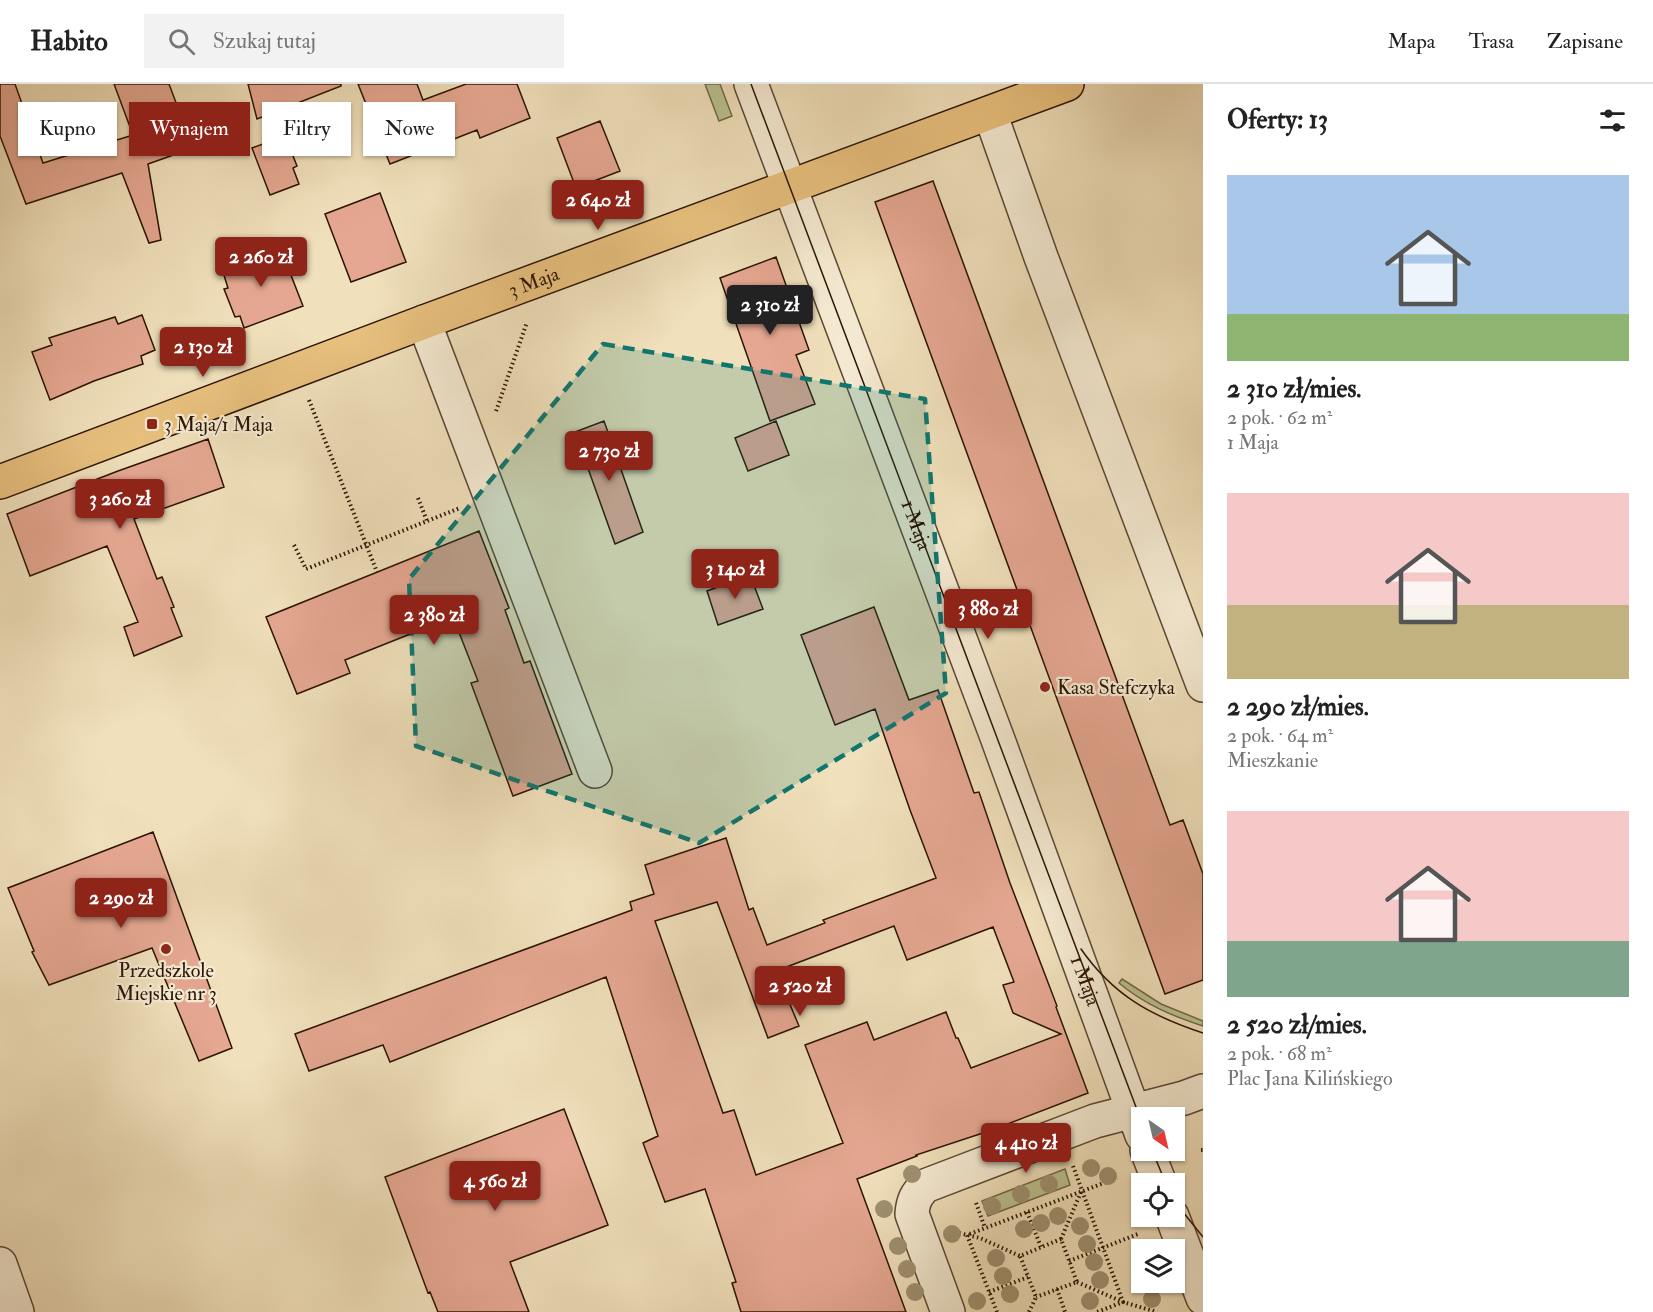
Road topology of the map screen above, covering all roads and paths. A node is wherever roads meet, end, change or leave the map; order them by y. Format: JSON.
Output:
{"nodes":[{"id":1,"x":751,"y":84,"type":"edge"},
{"id":2,"x":1068,"y":84,"type":"edge"},
{"id":3,"x":990,"y":113,"type":"junction"},
{"id":4,"x":790,"y":187,"type":"junction"},
{"id":5,"x":531,"y":312,"type":"dead end"},
{"id":6,"x":424,"y":322,"type":"junction"},
{"id":7,"x":306,"y":394,"type":"dead end"},
{"id":8,"x":464,"y":424,"type":"junction"},
{"id":9,"x":0,"y":482,"type":"edge"},
{"id":10,"x":491,"y":496,"type":"junction"},
{"id":11,"x":417,"y":498,"type":"dead end"},
{"id":12,"x":427,"y":521,"type":"junction"},
{"id":13,"x":294,"y":545,"type":"dead end"},
{"id":14,"x":367,"y":545,"type":"junction"},
{"id":15,"x":377,"y":572,"type":"dead end"},
{"id":16,"x":1203,"y":685,"type":"edge"},
{"id":17,"x":595,"y":771,"type":"dead end"},
{"id":18,"x":1203,"y":1091,"type":"edge"},
{"id":19,"x":1131,"y":1107,"type":"edge"},
{"id":20,"x":1167,"y":1107,"type":"edge"},
{"id":21,"x":1131,"y":1123,"type":"edge"},
{"id":22,"x":1070,"y":1160,"type":"dead end"},
{"id":23,"x":1117,"y":1178,"type":"dead end"},
{"id":24,"x":1082,"y":1191,"type":"junction"},
{"id":25,"x":974,"y":1197,"type":"dead end"},
{"id":26,"x":1027,"y":1212,"type":"junction"},
{"id":27,"x":949,"y":1226,"type":"dead end"},
{"id":28,"x":1176,"y":1227,"type":"edge"},
{"id":29,"x":985,"y":1228,"type":"junction"},
{"id":30,"x":967,"y":1234,"type":"junction"},
{"id":31,"x":1138,"y":1234,"type":"dead end"},
{"id":32,"x":1061,"y":1239,"type":"junction"},
{"id":33,"x":1041,"y":1247,"type":"junction"},
{"id":34,"x":1103,"y":1248,"type":"junction"},
{"id":35,"x":1020,"y":1256,"type":"junction"},
{"id":36,"x":1069,"y":1261,"type":"junction"},
{"id":37,"x":0,"y":1264,"type":"edge"},
{"id":38,"x":1028,"y":1277,"type":"junction"},
{"id":39,"x":1077,"y":1282,"type":"junction"},
{"id":40,"x":1057,"y":1289,"type":"junction"},
{"id":41,"x":989,"y":1292,"type":"junction"},
{"id":42,"x":1036,"y":1297,"type":"junction"},
{"id":43,"x":1203,"y":1298,"type":"edge"},
{"id":44,"x":1124,"y":1302,"type":"junction"},
{"id":45,"x":17,"y":1312,"type":"edge"},
{"id":46,"x":948,"y":1312,"type":"edge"},
{"id":47,"x":997,"y":1312,"type":"edge"},
{"id":48,"x":1029,"y":1312,"type":"edge"},
{"id":49,"x":1065,"y":1312,"type":"edge"},
{"id":50,"x":1097,"y":1312,"type":"edge"},
{"id":51,"x":1157,"y":1312,"type":"edge"}],
"edges":[{"from":1,"to":4,"type":"street","name":"1 Maja"},
{"from":2,"to":3,"type":"main road","name":"3 Maja"},
{"from":3,"to":4,"type":"main road","name":"3 Maja"},
{"from":3,"to":16,"type":"street"},
{"from":4,"to":6,"type":"main road","name":"3 Maja"},
{"from":4,"to":19,"type":"street","name":"1 Maja"},
{"from":5,"to":8,"type":"path"},
{"from":6,"to":8,"type":"street"},
{"from":6,"to":9,"type":"main road","name":"3 Maja"},
{"from":7,"to":14,"type":"path"},
{"from":8,"to":10,"type":"street"},
{"from":10,"to":12,"type":"path"},
{"from":10,"to":17,"type":"street"},
{"from":11,"to":12,"type":"path"},
{"from":12,"to":14,"type":"path"},
{"from":13,"to":14,"type":"path"},
{"from":14,"to":15,"type":"path"},
{"from":18,"to":20,"type":"street"},
{"from":21,"to":46,"type":"street"},
{"from":22,"to":24,"type":"path"},
{"from":23,"to":24,"type":"path"},
{"from":24,"to":26,"type":"path"},
{"from":24,"to":32,"type":"path"},
{"from":24,"to":34,"type":"path"},
{"from":25,"to":29,"type":"path"},
{"from":26,"to":29,"type":"path"},
{"from":26,"to":33,"type":"path"},
{"from":27,"to":30,"type":"path"},
{"from":28,"to":43,"type":"street"},
{"from":29,"to":30,"type":"path"},
{"from":30,"to":35,"type":"path"},
{"from":30,"to":41,"type":"path"},
{"from":31,"to":34,"type":"path"},
{"from":32,"to":33,"type":"path"},
{"from":32,"to":36,"type":"path"},
{"from":33,"to":35,"type":"path"},
{"from":34,"to":36,"type":"path"},
{"from":34,"to":44,"type":"path"},
{"from":35,"to":38,"type":"path"},
{"from":36,"to":39,"type":"path"},
{"from":37,"to":45,"type":"street"},
{"from":38,"to":41,"type":"path"},
{"from":38,"to":42,"type":"path"},
{"from":39,"to":40,"type":"path"},
{"from":39,"to":44,"type":"path"},
{"from":40,"to":42,"type":"path"},
{"from":40,"to":49,"type":"path"},
{"from":41,"to":47,"type":"path"},
{"from":42,"to":48,"type":"path"},
{"from":44,"to":50,"type":"path"},
{"from":44,"to":51,"type":"path"}]}
